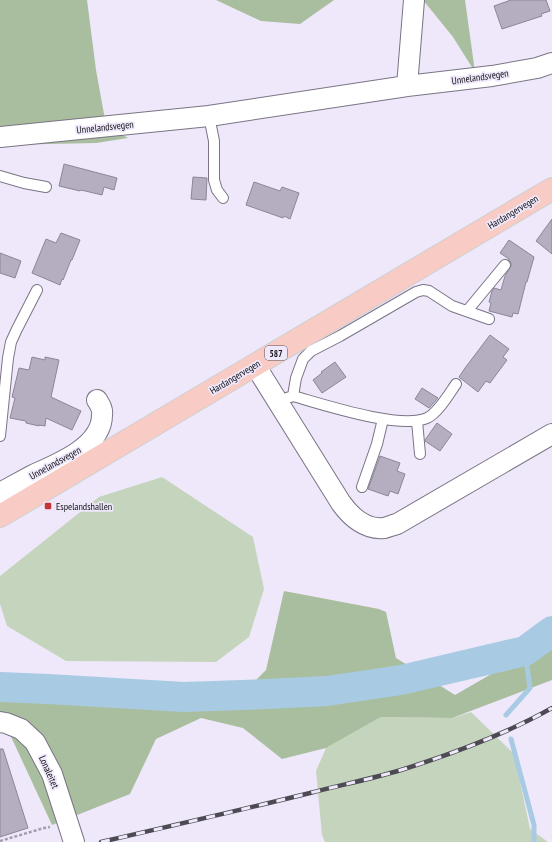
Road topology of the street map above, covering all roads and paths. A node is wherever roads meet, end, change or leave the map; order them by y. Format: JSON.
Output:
{"nodes":[{"id":1,"x":414,"y":0,"type":"edge"},
{"id":2,"x":552,"y":63,"type":"edge"},
{"id":3,"x":407,"y":86,"type":"junction"},
{"id":4,"x":209,"y":116,"type":"junction"},
{"id":5,"x":0,"y":137,"type":"edge"},
{"id":6,"x":0,"y":176,"type":"edge"},
{"id":7,"x":46,"y":187,"type":"dead end"},
{"id":8,"x":552,"y":189,"type":"edge"},
{"id":9,"x":223,"y":198,"type":"dead end"},
{"id":10,"x":505,"y":265,"type":"dead end"},
{"id":11,"x":37,"y":290,"type":"dead end"},
{"id":12,"x":467,"y":311,"type":"junction"},
{"id":13,"x":490,"y":319,"type":"dead end"},
{"id":14,"x":256,"y":365,"type":"junction"},
{"id":15,"x":456,"y":384,"type":"dead end"},
{"id":16,"x":285,"y":399,"type":"junction"},
{"id":17,"x":97,"y":400,"type":"dead end"},
{"id":18,"x":383,"y":419,"type":"junction"},
{"id":19,"x":417,"y":421,"type":"junction"},
{"id":20,"x":552,"y":434,"type":"edge"},
{"id":21,"x":0,"y":436,"type":"edge"},
{"id":22,"x":420,"y":454,"type":"dead end"},
{"id":23,"x":362,"y":487,"type":"dead end"},
{"id":24,"x":0,"y":493,"type":"edge"},
{"id":25,"x":0,"y":516,"type":"edge"},
{"id":26,"x":0,"y":722,"type":"edge"},
{"id":27,"x":72,"y":833,"type":"edge"},
{"id":28,"x":0,"y":841,"type":"edge"}],
"edges":[{"from":1,"to":3,"type":"street"},
{"from":2,"to":3,"type":"street","name":"Unnelandsvegen"},
{"from":3,"to":4,"type":"street","name":"Unnelandsvegen"},
{"from":4,"to":5,"type":"street","name":"Unnelandsvegen"},
{"from":4,"to":9,"type":"lane"},
{"from":6,"to":7,"type":"lane"},
{"from":8,"to":14,"type":"main road","name":"Hardangervegen","number":"587"},
{"from":10,"to":12,"type":"lane"},
{"from":11,"to":21,"type":"lane"},
{"from":12,"to":13,"type":"lane"},
{"from":12,"to":16,"type":"lane"},
{"from":14,"to":16,"type":"street"},
{"from":14,"to":25,"type":"main road","name":"Hardangervegen","number":"587"},
{"from":15,"to":19,"type":"lane"},
{"from":16,"to":18,"type":"lane"},
{"from":16,"to":20,"type":"street"},
{"from":17,"to":24,"type":"street","name":"Unnelandsvegen"},
{"from":18,"to":19,"type":"lane"},
{"from":18,"to":23,"type":"lane"},
{"from":19,"to":22,"type":"lane"},
{"from":26,"to":27,"type":"street","name":"Lonaleitet"},
{"from":27,"to":28,"type":"path"}]}
